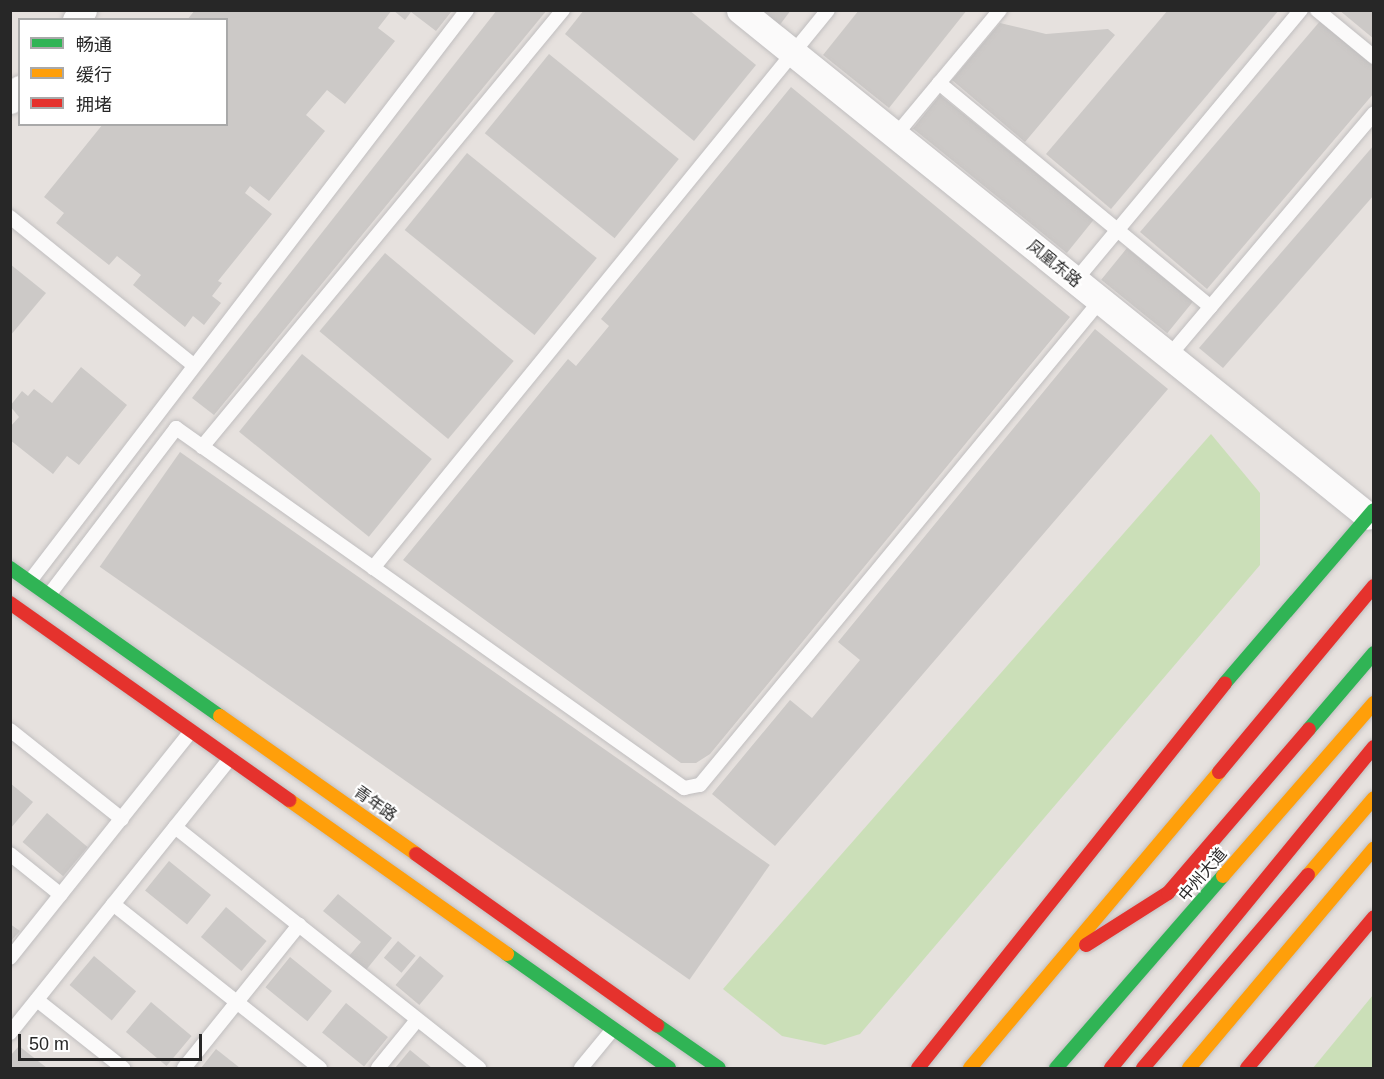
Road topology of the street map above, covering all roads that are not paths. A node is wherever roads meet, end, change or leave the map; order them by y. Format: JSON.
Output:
{"nodes":[{"id":1,"x":467,"y":10,"type":"edge"},
{"id":2,"x":563,"y":10,"type":"edge"},
{"id":3,"x":740,"y":10,"type":"edge"},
{"id":4,"x":828,"y":10,"type":"edge"},
{"id":5,"x":1000,"y":10,"type":"edge"},
{"id":6,"x":1301,"y":10,"type":"edge"},
{"id":7,"x":1317,"y":10,"type":"edge"},
{"id":8,"x":793,"y":53,"type":"junction"},
{"id":9,"x":1374,"y":57,"type":"edge"},
{"id":10,"x":939,"y":83,"type":"junction"},
{"id":11,"x":1374,"y":113,"type":"edge"},
{"id":12,"x":895,"y":136,"type":"junction"},
{"id":13,"x":10,"y":217,"type":"edge"},
{"id":14,"x":1118,"y":230,"type":"junction"},
{"id":15,"x":1075,"y":281,"type":"junction"},
{"id":16,"x":1100,"y":301,"type":"junction"},
{"id":17,"x":1211,"y":307,"type":"junction"},
{"id":18,"x":1169,"y":356,"type":"junction"},
{"id":19,"x":192,"y":364,"type":"junction"},
{"id":20,"x":202,"y":447,"type":"junction"},
{"id":21,"x":1371,"y":513,"type":"edge"},
{"id":22,"x":10,"y":568,"type":"edge"},
{"id":23,"x":373,"y":568,"type":"junction"},
{"id":24,"x":30,"y":582,"type":"junction"},
{"id":25,"x":1374,"y":586,"type":"edge"},
{"id":26,"x":49,"y":595,"type":"junction"},
{"id":27,"x":10,"y":603,"type":"edge"},
{"id":28,"x":1374,"y":653,"type":"edge"},
{"id":29,"x":1374,"y":703,"type":"edge"},
{"id":30,"x":10,"y":730,"type":"edge"},
{"id":31,"x":191,"y":731,"type":"junction"},
{"id":32,"x":1374,"y":747,"type":"edge"},
{"id":33,"x":230,"y":758,"type":"junction"},
{"id":34,"x":1374,"y":798,"type":"edge"},
{"id":35,"x":122,"y":819,"type":"junction"},
{"id":36,"x":175,"y":827,"type":"junction"},
{"id":37,"x":1374,"y":848,"type":"edge"},
{"id":38,"x":10,"y":855,"type":"edge"},
{"id":39,"x":61,"y":895,"type":"junction"},
{"id":40,"x":113,"y":904,"type":"junction"},
{"id":41,"x":1374,"y":917,"type":"edge"},
{"id":42,"x":299,"y":925,"type":"junction"},
{"id":43,"x":10,"y":958,"type":"edge"},
{"id":44,"x":1059,"y":962,"type":"junction"},
{"id":45,"x":37,"y":1000,"type":"junction"},
{"id":46,"x":237,"y":1002,"type":"junction"},
{"id":47,"x":1103,"y":1014,"type":"junction"},
{"id":48,"x":417,"y":1020,"type":"junction"},
{"id":49,"x":613,"y":1029,"type":"junction"},
{"id":50,"x":10,"y":1033,"type":"edge"},
{"id":51,"x":123,"y":1068,"type":"edge"},
{"id":52,"x":184,"y":1068,"type":"edge"},
{"id":53,"x":320,"y":1068,"type":"edge"},
{"id":54,"x":378,"y":1068,"type":"edge"},
{"id":55,"x":478,"y":1068,"type":"edge"},
{"id":56,"x":581,"y":1068,"type":"edge"},
{"id":57,"x":669,"y":1068,"type":"edge"},
{"id":58,"x":719,"y":1068,"type":"edge"},
{"id":59,"x":918,"y":1068,"type":"edge"},
{"id":60,"x":970,"y":1068,"type":"edge"},
{"id":61,"x":1038,"y":1068,"type":"edge"},
{"id":62,"x":1056,"y":1068,"type":"edge"},
{"id":63,"x":1113,"y":1068,"type":"edge"},
{"id":64,"x":1143,"y":1068,"type":"edge"},
{"id":65,"x":1189,"y":1068,"type":"edge"},
{"id":66,"x":1247,"y":1068,"type":"edge"}],
"edges":[{"from":1,"to":19,"type":"lane"},
{"from":2,"to":20,"type":"lane"},
{"from":3,"to":8,"type":"street","name":"凤凰东路"},
{"from":4,"to":8,"type":"lane"},
{"from":5,"to":10,"type":"lane"},
{"from":6,"to":14,"type":"lane"},
{"from":7,"to":9,"type":"lane"},
{"from":8,"to":12,"type":"street","name":"凤凰东路"},
{"from":8,"to":23,"type":"lane"},
{"from":10,"to":12,"type":"lane"},
{"from":10,"to":14,"type":"lane"},
{"from":11,"to":17,"type":"lane"},
{"from":12,"to":15,"type":"street","name":"凤凰东路"},
{"from":13,"to":19,"type":"lane"},
{"from":14,"to":15,"type":"lane"},
{"from":14,"to":17,"type":"lane"},
{"from":15,"to":16,"type":"street","name":"凤凰东路"},
{"from":16,"to":18,"type":"street","name":"凤凰东路"},
{"from":16,"to":23,"type":"lane"},
{"from":17,"to":18,"type":"lane"},
{"from":18,"to":21,"type":"street","name":"凤凰东路"},
{"from":19,"to":24,"type":"lane"},
{"from":20,"to":23,"type":"lane"},
{"from":20,"to":26,"type":"lane"},
{"from":21,"to":59,"type":"main road"},
{"from":22,"to":24,"type":"main road","name":"青年路"},
{"from":24,"to":26,"type":"main road","name":"青年路"},
{"from":25,"to":44,"type":"main road"},
{"from":26,"to":58,"type":"main road","name":"青年路"},
{"from":27,"to":31,"type":"main road"},
{"from":28,"to":44,"type":"main road"},
{"from":29,"to":47,"type":"main road","name":"中州大道"},
{"from":30,"to":35,"type":"lane"},
{"from":31,"to":33,"type":"main road"},
{"from":31,"to":35,"type":"lane"},
{"from":32,"to":63,"type":"main road"},
{"from":33,"to":36,"type":"lane"},
{"from":33,"to":49,"type":"main road"},
{"from":34,"to":64,"type":"main road"},
{"from":35,"to":39,"type":"lane"},
{"from":36,"to":40,"type":"lane"},
{"from":36,"to":42,"type":"lane"},
{"from":37,"to":65,"type":"main road"},
{"from":38,"to":39,"type":"lane"},
{"from":39,"to":43,"type":"lane"},
{"from":40,"to":45,"type":"lane"},
{"from":40,"to":46,"type":"lane"},
{"from":41,"to":66,"type":"main road"},
{"from":42,"to":46,"type":"lane"},
{"from":42,"to":48,"type":"lane"},
{"from":44,"to":60,"type":"main road"},
{"from":45,"to":50,"type":"lane"},
{"from":45,"to":51,"type":"lane"},
{"from":46,"to":52,"type":"lane"},
{"from":46,"to":53,"type":"lane"},
{"from":47,"to":61,"type":"main road"},
{"from":47,"to":62,"type":"main road","name":"中州大道"},
{"from":48,"to":54,"type":"lane"},
{"from":48,"to":55,"type":"lane"},
{"from":49,"to":56,"type":"lane"},
{"from":49,"to":57,"type":"main road"}]}
